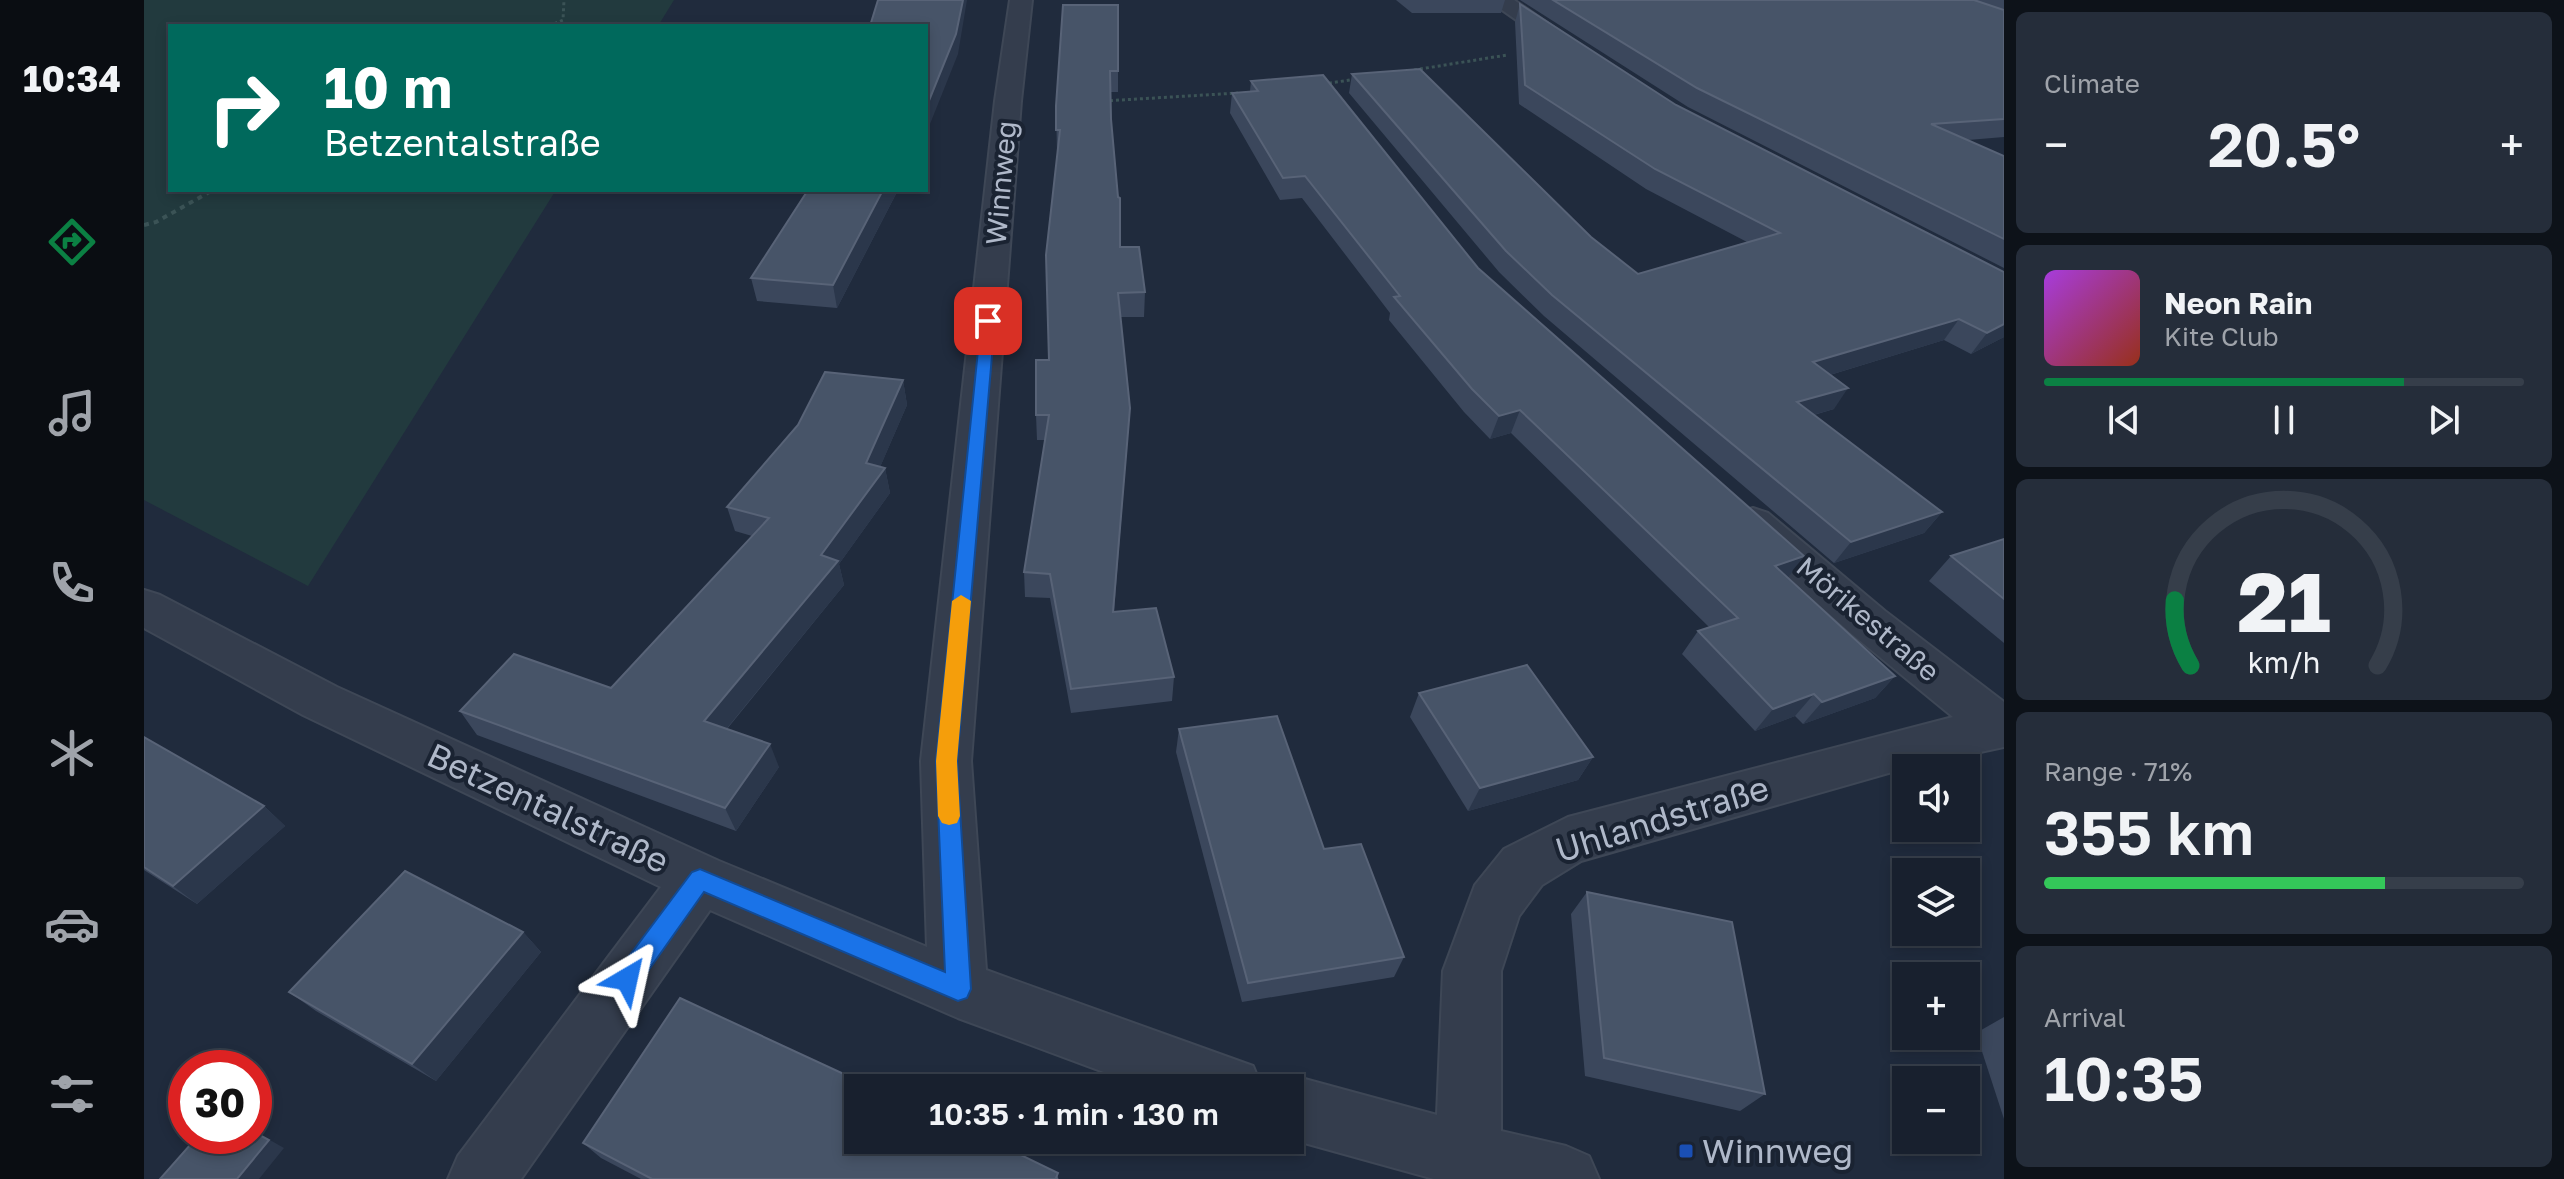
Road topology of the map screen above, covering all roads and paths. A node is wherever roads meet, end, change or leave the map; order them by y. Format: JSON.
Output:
{"nodes":[{"id":1,"x":564,"y":0,"type":"edge"},
{"id":2,"x":1021,"y":0,"type":"edge"},
{"id":3,"x":1499,"y":0,"type":"edge"},
{"id":4,"x":554,"y":24,"type":"edge"},
{"id":5,"x":1568,"y":46,"type":"junction"},
{"id":6,"x":1592,"y":61,"type":"edge"},
{"id":7,"x":1413,"y":70,"type":"edge"},
{"id":8,"x":1367,"y":77,"type":"edge"},
{"id":9,"x":1328,"y":91,"type":"edge"},
{"id":10,"x":1250,"y":92,"type":"edge"},
{"id":11,"x":1008,"y":101,"type":"junction"},
{"id":12,"x":209,"y":192,"type":"edge"},
{"id":13,"x":144,"y":225,"type":"edge"},
{"id":14,"x":1729,"y":502,"type":"edge"},
{"id":15,"x":144,"y":607,"type":"edge"},
{"id":16,"x":2002,"y":727,"type":"edge"},
{"id":17,"x":700,"y":879,"type":"junction"},
{"id":18,"x":958,"y":989,"type":"junction"},
{"id":19,"x":1192,"y":1074,"type":"edge"},
{"id":20,"x":1304,"y":1111,"type":"edge"},
{"id":21,"x":1468,"y":1156,"type":"junction"},
{"id":22,"x":481,"y":1179,"type":"edge"},
{"id":23,"x":1566,"y":1179,"type":"edge"}],
"edges":[{"from":1,"to":4,"type":"path"},
{"from":2,"to":11,"type":"street","name":"Winnweg"},
{"from":3,"to":5,"type":"street"},
{"from":5,"to":6,"type":"street"},
{"from":5,"to":7,"type":"path"},
{"from":8,"to":9,"type":"path"},
{"from":10,"to":11,"type":"path"},
{"from":11,"to":18,"type":"street","name":"Winnweg"},
{"from":12,"to":13,"type":"path"},
{"from":14,"to":16,"type":"street","name":"Mörikestraße"},
{"from":15,"to":17,"type":"street","name":"Betzentalstraße"},
{"from":16,"to":21,"type":"street","name":"Uhlandstraße"},
{"from":17,"to":18,"type":"street","name":"Betzentalstraße"},
{"from":17,"to":22,"type":"street"},
{"from":18,"to":19,"type":"street","name":"Betzentalstraße"},
{"from":20,"to":21,"type":"street"},
{"from":21,"to":23,"type":"street"}]}
